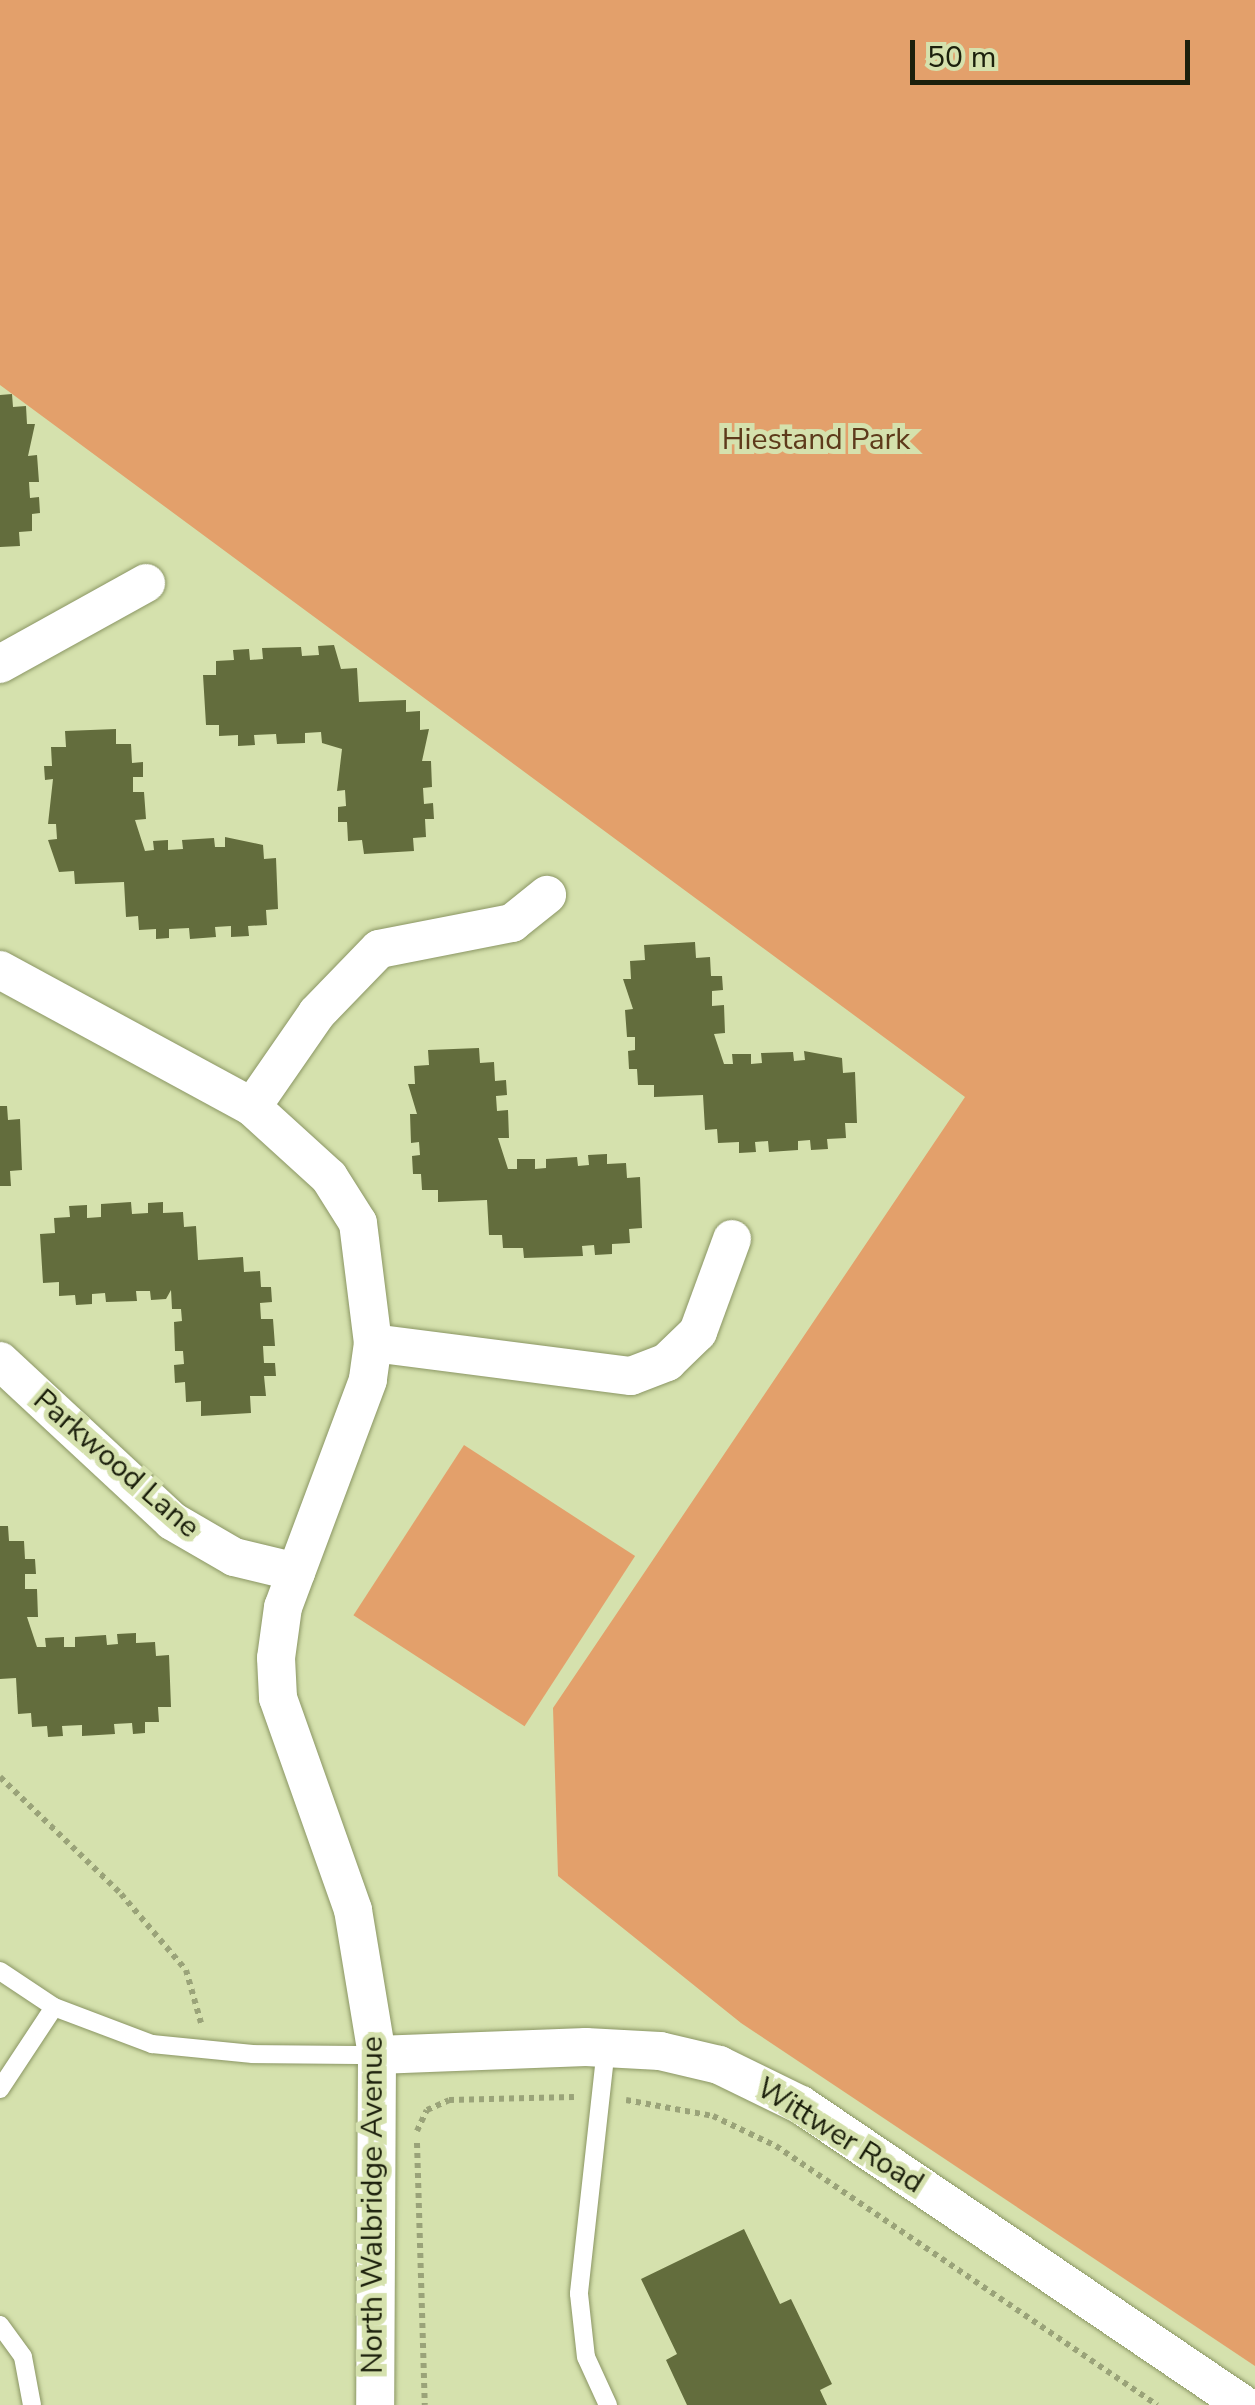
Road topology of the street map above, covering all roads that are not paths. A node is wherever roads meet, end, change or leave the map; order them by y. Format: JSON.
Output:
{"nodes":[{"id":1,"x":146,"y":583,"type":"dead end"},
{"id":2,"x":0,"y":664,"type":"edge"},
{"id":3,"x":546,"y":895,"type":"dead end"},
{"id":4,"x":0,"y":970,"type":"edge"},
{"id":5,"x":252,"y":1108,"type":"junction"},
{"id":6,"x":732,"y":1239,"type":"dead end"},
{"id":7,"x":373,"y":1343,"type":"junction"},
{"id":8,"x":0,"y":1361,"type":"edge"},
{"id":9,"x":296,"y":1572,"type":"junction"},
{"id":10,"x":0,"y":1971,"type":"edge"},
{"id":11,"x":54,"y":2007,"type":"junction"},
{"id":12,"x":606,"y":2048,"type":"junction"},
{"id":13,"x":377,"y":2056,"type":"junction"},
{"id":14,"x":0,"y":2088,"type":"edge"},
{"id":15,"x":0,"y":2325,"type":"edge"},
{"id":16,"x":32,"y":2405,"type":"edge"},
{"id":17,"x":375,"y":2405,"type":"edge"},
{"id":18,"x":608,"y":2405,"type":"edge"},
{"id":19,"x":1244,"y":2405,"type":"edge"}],
"edges":[{"from":1,"to":2,"type":"street"},
{"from":3,"to":5,"type":"street"},
{"from":4,"to":5,"type":"street","name":"North Walbridge Avenue"},
{"from":5,"to":7,"type":"street","name":"North Walbridge Avenue"},
{"from":6,"to":7,"type":"street"},
{"from":7,"to":9,"type":"street","name":"North Walbridge Avenue"},
{"from":8,"to":9,"type":"street","name":"Parkwood Lane"},
{"from":9,"to":13,"type":"street","name":"North Walbridge Avenue"},
{"from":10,"to":11,"type":"lane"},
{"from":11,"to":13,"type":"lane"},
{"from":11,"to":14,"type":"lane"},
{"from":12,"to":13,"type":"street","name":"Wittwer Road"},
{"from":12,"to":18,"type":"lane"},
{"from":12,"to":19,"type":"street","name":"Wittwer Road"},
{"from":13,"to":17,"type":"street","name":"North Walbridge Avenue"},
{"from":15,"to":16,"type":"lane"}]}
